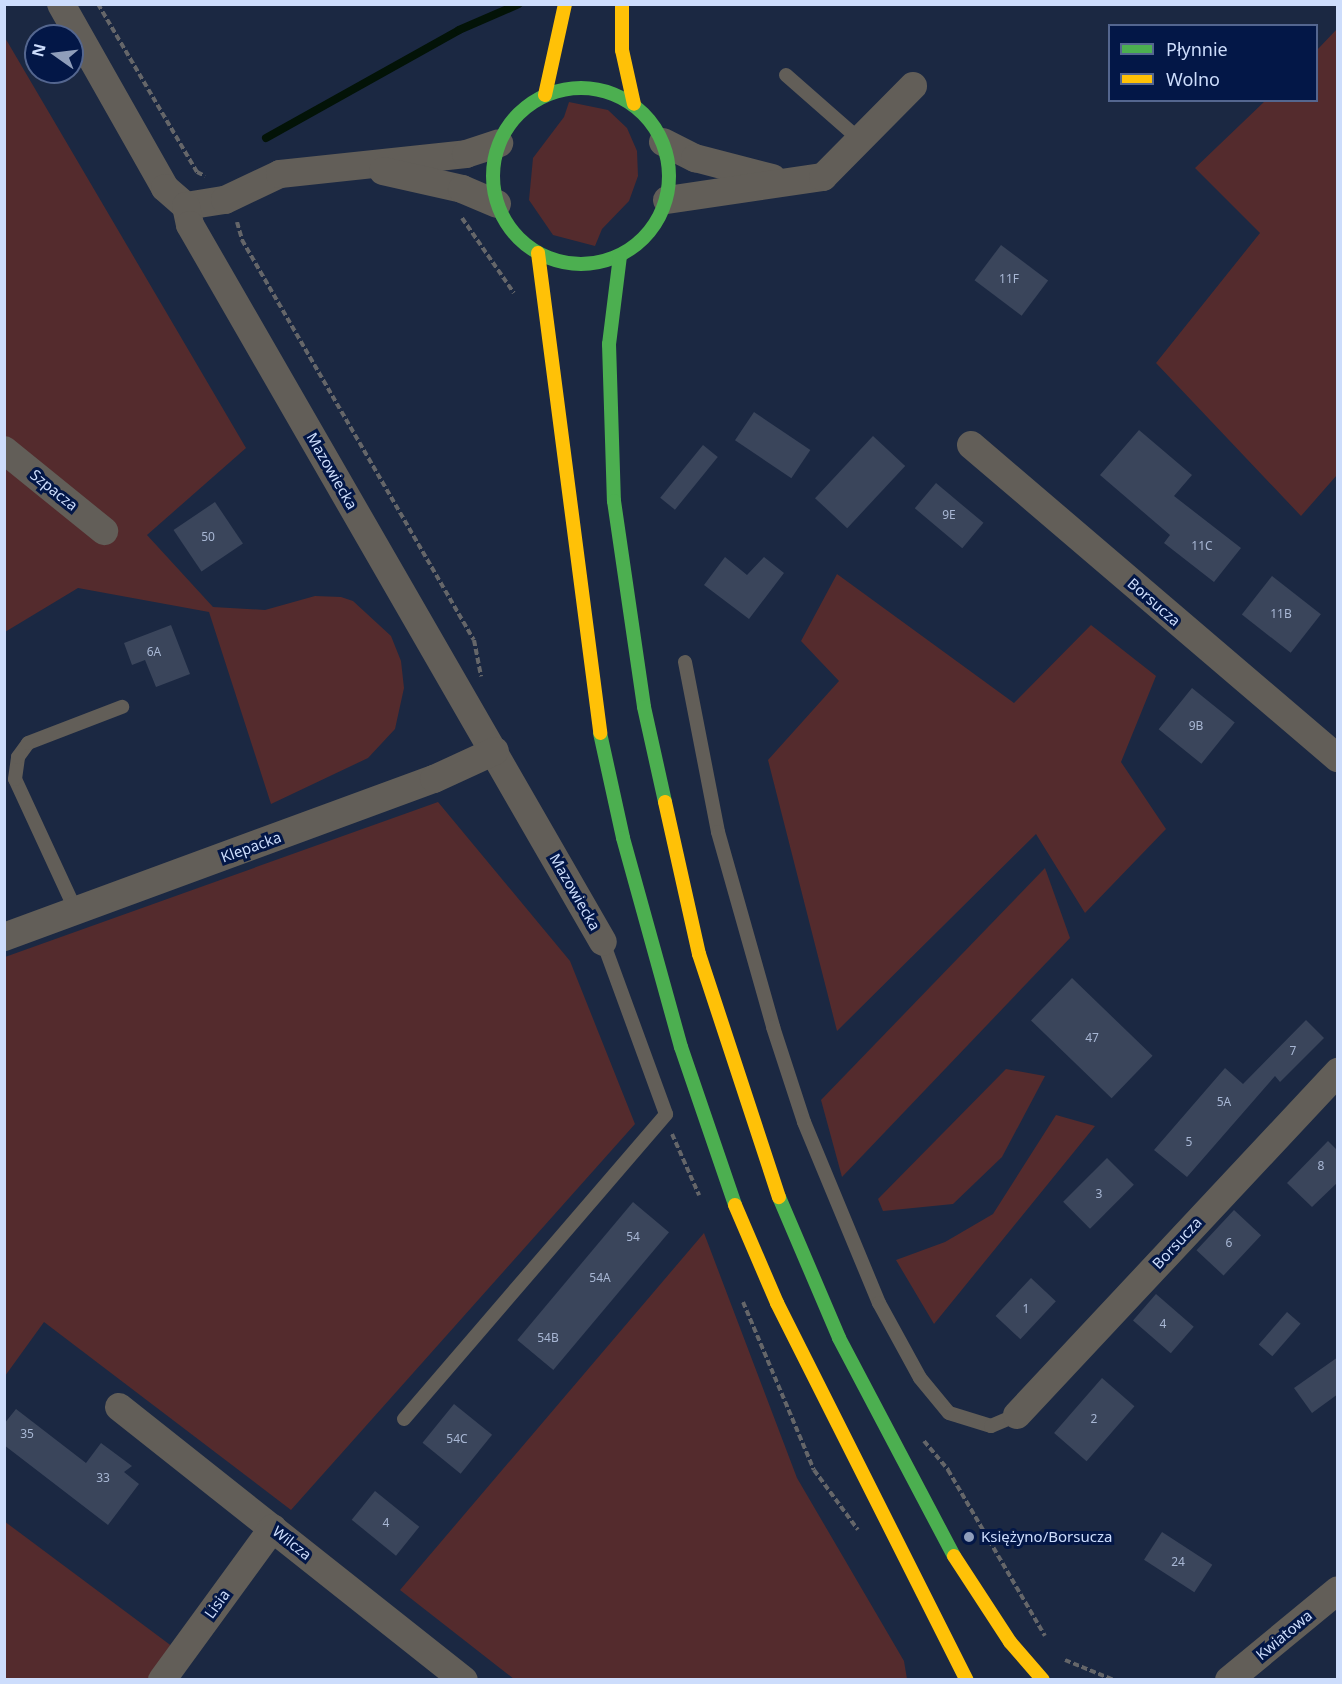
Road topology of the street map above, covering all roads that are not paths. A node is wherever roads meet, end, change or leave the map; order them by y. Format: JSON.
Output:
{"nodes":[{"id":1,"x":60,"y":4,"type":"edge"},
{"id":2,"x":565,"y":4,"type":"edge"},
{"id":3,"x":622,"y":4,"type":"edge"},
{"id":4,"x":786,"y":75,"type":"dead end"},
{"id":5,"x":913,"y":86,"type":"dead end"},
{"id":6,"x":545,"y":95,"type":"junction"},
{"id":7,"x":634,"y":104,"type":"junction"},
{"id":8,"x":861,"y":141,"type":"junction"},
{"id":9,"x":663,"y":142,"type":"junction"},
{"id":10,"x":499,"y":143,"type":"junction"},
{"id":11,"x":363,"y":166,"type":"junction"},
{"id":12,"x":783,"y":181,"type":"junction"},
{"id":13,"x":667,"y":200,"type":"junction"},
{"id":14,"x":497,"y":204,"type":"junction"},
{"id":15,"x":186,"y":206,"type":"junction"},
{"id":16,"x":538,"y":253,"type":"junction"},
{"id":17,"x":620,"y":256,"type":"junction"},
{"id":18,"x":971,"y":445,"type":"dead end"},
{"id":19,"x":4,"y":450,"type":"edge"},
{"id":20,"x":104,"y":531,"type":"dead end"},
{"id":21,"x":685,"y":662,"type":"dead end"},
{"id":22,"x":122,"y":707,"type":"dead end"},
{"id":23,"x":495,"y":751,"type":"junction"},
{"id":24,"x":1338,"y":758,"type":"edge"},
{"id":25,"x":76,"y":911,"type":"junction"},
{"id":26,"x":4,"y":937,"type":"edge"},
{"id":27,"x":603,"y":942,"type":"joint"},
{"id":28,"x":1338,"y":1072,"type":"edge"},
{"id":29,"x":119,"y":1407,"type":"dead end"},
{"id":30,"x":1017,"y":1415,"type":"joint"},
{"id":31,"x":404,"y":1419,"type":"dead end"},
{"id":32,"x":273,"y":1528,"type":"junction"},
{"id":33,"x":1338,"y":1590,"type":"edge"},
{"id":34,"x":1240,"y":1676,"type":"edge"},
{"id":35,"x":162,"y":1680,"type":"edge"},
{"id":36,"x":464,"y":1680,"type":"edge"},
{"id":37,"x":968,"y":1680,"type":"edge"},
{"id":38,"x":1043,"y":1680,"type":"edge"}],
"edges":[{"from":1,"to":15,"type":"street","name":"Mazowiecka"},
{"from":2,"to":6,"type":"main road"},
{"from":3,"to":7,"type":"main road"},
{"from":4,"to":8,"type":"lane"},
{"from":5,"to":8,"type":"street"},
{"from":6,"to":7,"type":"main road"},
{"from":6,"to":10,"type":"main road"},
{"from":7,"to":9,"type":"main road"},
{"from":8,"to":12,"type":"street"},
{"from":9,"to":12,"type":"street"},
{"from":9,"to":13,"type":"main road"},
{"from":10,"to":11,"type":"street"},
{"from":10,"to":14,"type":"main road"},
{"from":11,"to":14,"type":"street"},
{"from":11,"to":15,"type":"street"},
{"from":12,"to":13,"type":"street"},
{"from":13,"to":17,"type":"main road"},
{"from":14,"to":16,"type":"main road"},
{"from":15,"to":23,"type":"street","name":"Mazowiecka"},
{"from":16,"to":17,"type":"main road"},
{"from":16,"to":37,"type":"main road"},
{"from":17,"to":38,"type":"main road"},
{"from":18,"to":24,"type":"street","name":"Borsucza"},
{"from":19,"to":20,"type":"street","name":"Szpacza"},
{"from":21,"to":30,"type":"lane"},
{"from":22,"to":25,"type":"lane"},
{"from":23,"to":25,"type":"street","name":"Klepacka"},
{"from":23,"to":27,"type":"street","name":"Mazowiecka"},
{"from":25,"to":26,"type":"street","name":"Klepacka"},
{"from":27,"to":31,"type":"lane"},
{"from":28,"to":30,"type":"street","name":"Borsucza"},
{"from":29,"to":32,"type":"street","name":"Wilcza"},
{"from":32,"to":35,"type":"street","name":"Lisia"},
{"from":32,"to":36,"type":"street","name":"Wilcza"},
{"from":33,"to":34,"type":"street","name":"Kwiatowa"}]}
